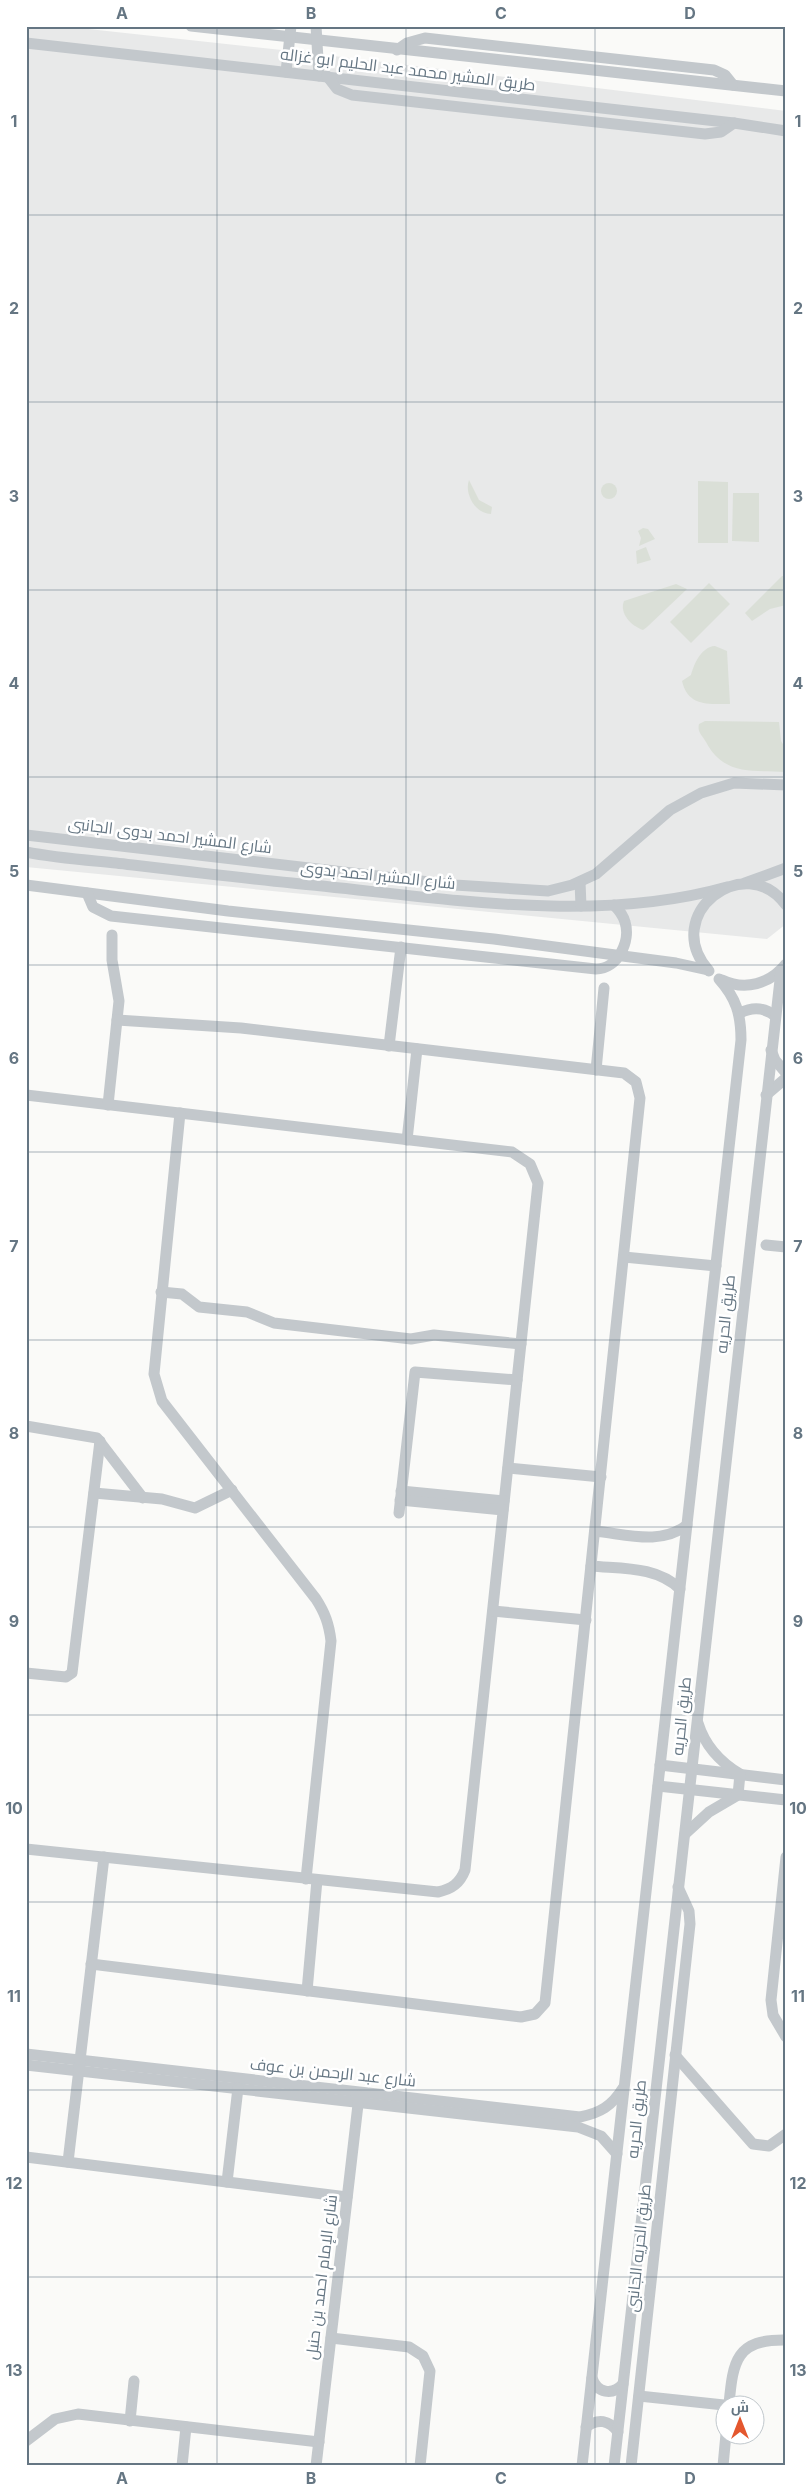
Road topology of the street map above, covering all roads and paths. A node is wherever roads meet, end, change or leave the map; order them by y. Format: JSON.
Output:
{"nodes":[{"id":1,"x":191,"y":26,"type":"edge"},
{"id":2,"x":316,"y":26,"type":"edge"},
{"id":3,"x":207,"y":27,"type":"edge"},
{"id":4,"x":290,"y":32,"type":"edge"},
{"id":5,"x":317,"y":41,"type":"junction"},
{"id":6,"x":26,"y":43,"type":"edge"},
{"id":7,"x":286,"y":72,"type":"junction"},
{"id":8,"x":323,"y":76,"type":"junction"},
{"id":9,"x":786,"y":91,"type":"edge"},
{"id":10,"x":786,"y":131,"type":"edge"},
{"id":11,"x":786,"y":785,"type":"edge"},
{"id":12,"x":26,"y":835,"type":"edge"},
{"id":13,"x":26,"y":852,"type":"edge"},
{"id":14,"x":786,"y":868,"type":"edge"},
{"id":15,"x":580,"y":882,"type":"junction"},
{"id":16,"x":742,"y":884,"type":"junction"},
{"id":17,"x":26,"y":885,"type":"edge"},
{"id":18,"x":727,"y":887,"type":"junction"},
{"id":19,"x":548,"y":891,"type":"junction"},
{"id":20,"x":87,"y":893,"type":"junction"},
{"id":21,"x":614,"y":905,"type":"junction"},
{"id":22,"x":786,"y":905,"type":"edge"},
{"id":23,"x":548,"y":906,"type":"junction"},
{"id":24,"x":581,"y":906,"type":"junction"},
{"id":25,"x":424,"y":932,"type":"junction"},
{"id":26,"x":112,"y":935,"type":"dead end"},
{"id":27,"x":400,"y":947,"type":"junction"},
{"id":28,"x":422,"y":950,"type":"junction"},
{"id":29,"x":619,"y":956,"type":"junction"},
{"id":30,"x":783,"y":967,"type":"edge"},
{"id":31,"x":708,"y":970,"type":"junction"},
{"id":32,"x":719,"y":979,"type":"junction"},
{"id":33,"x":604,"y":988,"type":"dead end"},
{"id":34,"x":779,"y":1008,"type":"edge"},
{"id":35,"x":740,"y":1013,"type":"junction"},
{"id":36,"x":117,"y":1020,"type":"junction"},
{"id":37,"x":389,"y":1046,"type":"junction"},
{"id":38,"x":417,"y":1049,"type":"junction"},
{"id":39,"x":771,"y":1050,"type":"junction"},
{"id":40,"x":596,"y":1070,"type":"junction"},
{"id":41,"x":786,"y":1073,"type":"edge"},
{"id":42,"x":786,"y":1078,"type":"edge"},
{"id":43,"x":26,"y":1095,"type":"edge"},
{"id":44,"x":766,"y":1095,"type":"junction"},
{"id":45,"x":108,"y":1105,"type":"junction"},
{"id":46,"x":180,"y":1113,"type":"junction"},
{"id":47,"x":408,"y":1140,"type":"junction"},
{"id":48,"x":766,"y":1245,"type":"dead end"},
{"id":49,"x":786,"y":1247,"type":"edge"},
{"id":50,"x":624,"y":1257,"type":"junction"},
{"id":51,"x":716,"y":1266,"type":"junction"},
{"id":52,"x":161,"y":1292,"type":"junction"},
{"id":53,"x":521,"y":1344,"type":"junction"},
{"id":54,"x":517,"y":1380,"type":"junction"},
{"id":55,"x":26,"y":1426,"type":"edge"},
{"id":56,"x":100,"y":1441,"type":"junction"},
{"id":57,"x":508,"y":1468,"type":"junction"},
{"id":58,"x":601,"y":1477,"type":"junction"},
{"id":59,"x":232,"y":1490,"type":"junction"},
{"id":60,"x":94,"y":1494,"type":"junction"},
{"id":61,"x":400,"y":1495,"type":"junction"},
{"id":62,"x":143,"y":1498,"type":"junction"},
{"id":63,"x":504,"y":1506,"type":"junction"},
{"id":64,"x":399,"y":1513,"type":"dead end"},
{"id":65,"x":687,"y":1525,"type":"junction"},
{"id":66,"x":595,"y":1531,"type":"junction"},
{"id":67,"x":591,"y":1566,"type":"junction"},
{"id":68,"x":680,"y":1588,"type":"junction"},
{"id":69,"x":493,"y":1611,"type":"junction"},
{"id":70,"x":586,"y":1620,"type":"junction"},
{"id":71,"x":26,"y":1673,"type":"edge"},
{"id":72,"x":697,"y":1720,"type":"junction"},
{"id":73,"x":660,"y":1765,"type":"junction"},
{"id":74,"x":691,"y":1769,"type":"junction"},
{"id":75,"x":740,"y":1774,"type":"junction"},
{"id":76,"x":786,"y":1780,"type":"edge"},
{"id":77,"x":658,"y":1786,"type":"junction"},
{"id":78,"x":689,"y":1789,"type":"junction"},
{"id":79,"x":738,"y":1795,"type":"junction"},
{"id":80,"x":786,"y":1800,"type":"edge"},
{"id":81,"x":685,"y":1834,"type":"junction"},
{"id":82,"x":26,"y":1849,"type":"edge"},
{"id":83,"x":104,"y":1857,"type":"junction"},
{"id":84,"x":786,"y":1857,"type":"edge"},
{"id":85,"x":311,"y":1879,"type":"junction"},
{"id":86,"x":678,"y":1887,"type":"junction"},
{"id":87,"x":784,"y":1897,"type":"edge"},
{"id":88,"x":91,"y":1964,"type":"junction"},
{"id":89,"x":307,"y":1991,"type":"junction"},
{"id":90,"x":786,"y":2037,"type":"edge"},
{"id":91,"x":26,"y":2054,"type":"edge"},
{"id":92,"x":676,"y":2055,"type":"junction"},
{"id":93,"x":26,"y":2064,"type":"edge"},
{"id":94,"x":79,"y":2065,"type":"junction"},
{"id":95,"x":624,"y":2086,"type":"junction"},
{"id":96,"x":238,"y":2088,"type":"junction"},
{"id":97,"x":358,"y":2097,"type":"junction"},
{"id":98,"x":786,"y":2134,"type":"edge"},
{"id":99,"x":616,"y":2154,"type":"junction"},
{"id":100,"x":26,"y":2157,"type":"edge"},
{"id":101,"x":68,"y":2162,"type":"junction"},
{"id":102,"x":227,"y":2182,"type":"junction"},
{"id":103,"x":347,"y":2197,"type":"junction"},
{"id":104,"x":331,"y":2338,"type":"junction"},
{"id":105,"x":786,"y":2340,"type":"edge"},
{"id":106,"x":592,"y":2378,"type":"junction"},
{"id":107,"x":134,"y":2381,"type":"dead end"},
{"id":108,"x":623,"y":2384,"type":"junction"},
{"id":109,"x":730,"y":2394,"type":"edge"},
{"id":110,"x":639,"y":2396,"type":"junction"},
{"id":111,"x":714,"y":2404,"type":"edge"},
{"id":112,"x":130,"y":2421,"type":"junction"},
{"id":113,"x":186,"y":2427,"type":"junction"},
{"id":114,"x":586,"y":2427,"type":"junction"},
{"id":115,"x":618,"y":2432,"type":"junction"},
{"id":116,"x":26,"y":2442,"type":"edge"},
{"id":117,"x":319,"y":2442,"type":"junction"},
{"id":118,"x":725,"y":2444,"type":"edge"},
{"id":119,"x":182,"y":2466,"type":"edge"},
{"id":120,"x":316,"y":2466,"type":"edge"},
{"id":121,"x":420,"y":2466,"type":"edge"},
{"id":122,"x":582,"y":2466,"type":"edge"},
{"id":123,"x":614,"y":2466,"type":"edge"},
{"id":124,"x":631,"y":2466,"type":"edge"},
{"id":125,"x":723,"y":2466,"type":"edge"}],
"edges":[{"from":1,"to":3,"type":"street","name":"طريق المشير محمد عبد الحليم ابو غزاله"},
{"from":2,"to":5,"type":"street"},
{"from":3,"to":4,"type":"street","name":"طريق المشير محمد عبد الحليم ابو غزاله"},
{"from":4,"to":5,"type":"street","name":"طريق المشير محمد عبد الحليم ابو غزاله"},
{"from":4,"to":7,"type":"street"},
{"from":5,"to":8,"type":"street"},
{"from":5,"to":9,"type":"street","name":"طريق المشير محمد عبد الحليم ابو غزاله"},
{"from":6,"to":7,"type":"street","name":"طريق المشير محمد عبد الحليم ابو غزاله"},
{"from":7,"to":8,"type":"street","name":"طريق المشير محمد عبد الحليم ابو غزاله"},
{"from":8,"to":10,"type":"street","name":"طريق المشير محمد عبد الحليم ابو غزاله"},
{"from":11,"to":15,"type":"street","name":"شارع المشير احمد بدوى الجانبى"},
{"from":12,"to":19,"type":"street","name":"شارع المشير احمد بدوى الجانبى"},
{"from":13,"to":23,"type":"street","name":"شارع المشير احمد بدوى"},
{"from":14,"to":16,"type":"street"},
{"from":15,"to":19,"type":"street","name":"شارع المشير احمد بدوى الجانبى"},
{"from":15,"to":24,"type":"street"},
{"from":16,"to":18,"type":"street","name":"شارع المشير احمد بدوى"},
{"from":16,"to":22,"type":"street"},
{"from":17,"to":20,"type":"street"},
{"from":18,"to":21,"type":"street","name":"شارع المشير احمد بدوى"},
{"from":18,"to":31,"type":"street"},
{"from":19,"to":23,"type":"street"},
{"from":20,"to":25,"type":"street"},
{"from":20,"to":27,"type":"street"},
{"from":21,"to":24,"type":"street","name":"شارع المشير احمد بدوى"},
{"from":21,"to":29,"type":"street"},
{"from":23,"to":24,"type":"street","name":"شارع المشير احمد بدوى"},
{"from":25,"to":28,"type":"street"},
{"from":25,"to":29,"type":"street"},
{"from":26,"to":36,"type":"street"},
{"from":27,"to":28,"type":"street"},
{"from":27,"to":37,"type":"street"},
{"from":28,"to":29,"type":"street"},
{"from":29,"to":31,"type":"street"},
{"from":30,"to":32,"type":"street"},
{"from":30,"to":34,"type":"street","name":"طريق الحريه"},
{"from":31,"to":32,"type":"street"},
{"from":32,"to":35,"type":"street","name":"طريق الحريه"},
{"from":33,"to":40,"type":"street"},
{"from":34,"to":35,"type":"street"},
{"from":34,"to":39,"type":"street","name":"طريق الحريه"},
{"from":35,"to":51,"type":"street","name":"طريق الحريه"},
{"from":36,"to":37,"type":"street"},
{"from":36,"to":45,"type":"street"},
{"from":37,"to":38,"type":"street"},
{"from":38,"to":40,"type":"street"},
{"from":38,"to":47,"type":"street"},
{"from":39,"to":41,"type":"street"},
{"from":39,"to":44,"type":"street","name":"طريق الحريه"},
{"from":40,"to":50,"type":"street"},
{"from":42,"to":44,"type":"street"},
{"from":43,"to":45,"type":"street"},
{"from":44,"to":72,"type":"street","name":"طريق الحريه"},
{"from":45,"to":46,"type":"street"},
{"from":46,"to":47,"type":"street"},
{"from":46,"to":52,"type":"street"},
{"from":47,"to":53,"type":"street"},
{"from":48,"to":49,"type":"street"},
{"from":50,"to":51,"type":"street"},
{"from":50,"to":58,"type":"street"},
{"from":51,"to":65,"type":"street","name":"طريق الحريه"},
{"from":52,"to":53,"type":"street"},
{"from":52,"to":59,"type":"street"},
{"from":53,"to":54,"type":"street"},
{"from":54,"to":57,"type":"street"},
{"from":54,"to":61,"type":"street"},
{"from":55,"to":56,"type":"street"},
{"from":56,"to":60,"type":"street"},
{"from":56,"to":62,"type":"street"},
{"from":57,"to":58,"type":"street"},
{"from":57,"to":63,"type":"street"},
{"from":58,"to":66,"type":"street"},
{"from":59,"to":62,"type":"street"},
{"from":59,"to":85,"type":"street"},
{"from":60,"to":62,"type":"street"},
{"from":60,"to":71,"type":"street"},
{"from":61,"to":63,"type":"street"},
{"from":61,"to":64,"type":"street"},
{"from":63,"to":69,"type":"street"},
{"from":65,"to":66,"type":"street"},
{"from":65,"to":68,"type":"street","name":"طريق الحريه"},
{"from":66,"to":67,"type":"street"},
{"from":67,"to":68,"type":"street"},
{"from":67,"to":70,"type":"street"},
{"from":68,"to":73,"type":"street","name":"طريق الحريه"},
{"from":69,"to":70,"type":"street"},
{"from":69,"to":85,"type":"street"},
{"from":70,"to":89,"type":"street"},
{"from":72,"to":74,"type":"street","name":"طريق الحريه"},
{"from":72,"to":75,"type":"street"},
{"from":73,"to":74,"type":"street"},
{"from":73,"to":77,"type":"street","name":"طريق الحريه"},
{"from":74,"to":75,"type":"street"},
{"from":74,"to":78,"type":"street","name":"طريق الحريه"},
{"from":75,"to":76,"type":"street"},
{"from":75,"to":79,"type":"street"},
{"from":77,"to":78,"type":"street"},
{"from":77,"to":95,"type":"street","name":"طريق الحريه"},
{"from":78,"to":79,"type":"street"},
{"from":78,"to":81,"type":"street","name":"طريق الحريه"},
{"from":79,"to":80,"type":"street"},
{"from":79,"to":81,"type":"street"},
{"from":81,"to":86,"type":"street","name":"طريق الحريه"},
{"from":82,"to":83,"type":"street"},
{"from":83,"to":85,"type":"street"},
{"from":83,"to":88,"type":"street"},
{"from":84,"to":87,"type":"street"},
{"from":85,"to":89,"type":"street"},
{"from":86,"to":92,"type":"street","name":"طريق الحريه الجانبى"},
{"from":86,"to":108,"type":"street","name":"طريق الحريه"},
{"from":87,"to":90,"type":"street"},
{"from":88,"to":89,"type":"street"},
{"from":88,"to":94,"type":"street"},
{"from":91,"to":94,"type":"street","name":"شارع عبد الرحمن بن عوف"},
{"from":92,"to":98,"type":"street"},
{"from":92,"to":110,"type":"street","name":"طريق الحريه الجانبى"},
{"from":93,"to":94,"type":"street","name":"شارع عبد الرحمن بن عوف"},
{"from":94,"to":96,"type":"street","name":"شارع عبد الرحمن بن عوف"},
{"from":94,"to":97,"type":"street","name":"شارع عبد الرحمن بن عوف"},
{"from":94,"to":101,"type":"street"},
{"from":95,"to":97,"type":"street","name":"شارع عبد الرحمن بن عوف"},
{"from":95,"to":99,"type":"street","name":"طريق الحريه"},
{"from":96,"to":97,"type":"street","name":"شارع عبد الرحمن بن عوف"},
{"from":96,"to":102,"type":"street"},
{"from":97,"to":99,"type":"street","name":"شارع عبد الرحمن بن عوف"},
{"from":97,"to":103,"type":"street","name":"شارع الإمام احمد بن حنبل"},
{"from":99,"to":106,"type":"street","name":"طريق الحريه"},
{"from":100,"to":101,"type":"street"},
{"from":101,"to":102,"type":"street"},
{"from":102,"to":103,"type":"street"},
{"from":103,"to":104,"type":"street","name":"شارع الإمام احمد بن حنبل"},
{"from":104,"to":117,"type":"street","name":"شارع الإمام احمد بن حنبل"},
{"from":104,"to":121,"type":"street"},
{"from":105,"to":109,"type":"street"},
{"from":106,"to":108,"type":"street"},
{"from":106,"to":114,"type":"street","name":"طريق الحريه"},
{"from":107,"to":112,"type":"street"},
{"from":108,"to":115,"type":"street","name":"طريق الحريه"},
{"from":110,"to":111,"type":"street"},
{"from":110,"to":124,"type":"street","name":"طريق الحريه الجانبى"},
{"from":112,"to":113,"type":"street"},
{"from":112,"to":116,"type":"street"},
{"from":113,"to":117,"type":"street"},
{"from":113,"to":119,"type":"street"},
{"from":114,"to":115,"type":"street"},
{"from":114,"to":122,"type":"street","name":"طريق الحريه"},
{"from":115,"to":123,"type":"street","name":"طريق الحريه"},
{"from":117,"to":120,"type":"street","name":"شارع الإمام احمد بن حنبل"},
{"from":118,"to":125,"type":"street"}]}
